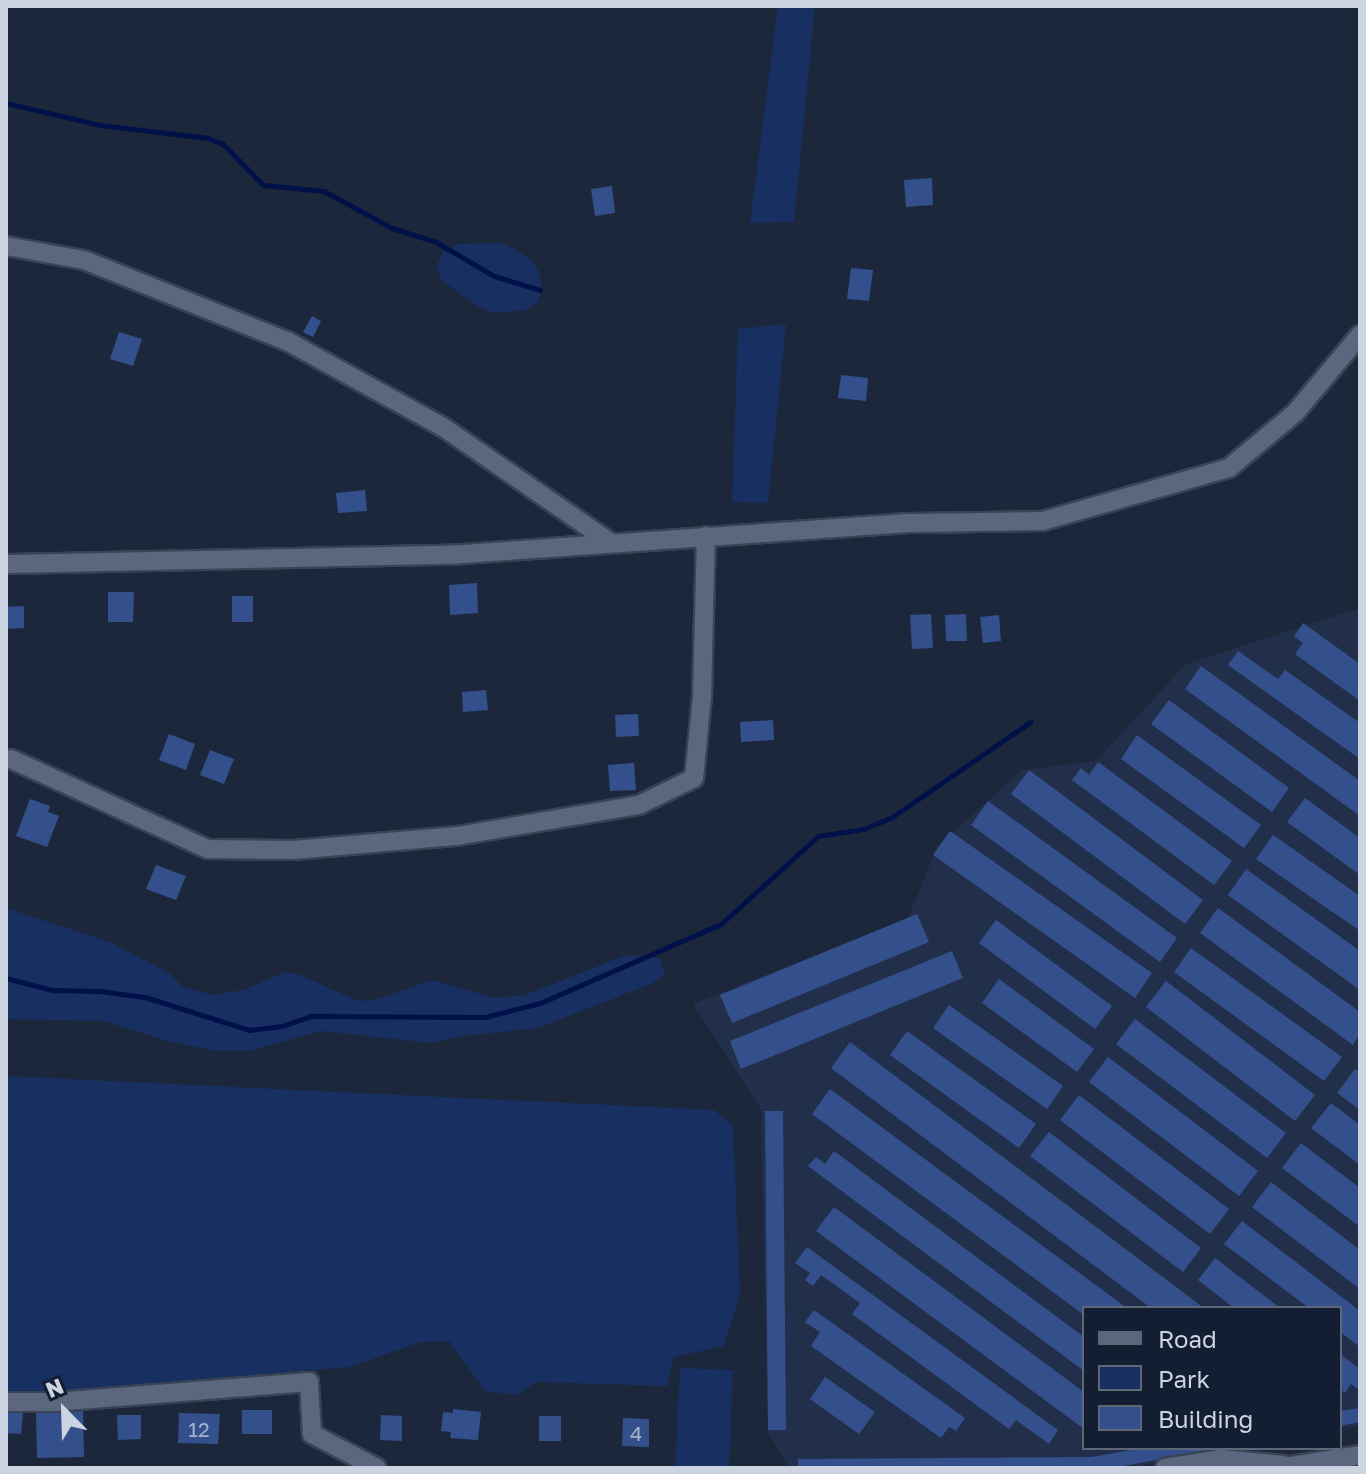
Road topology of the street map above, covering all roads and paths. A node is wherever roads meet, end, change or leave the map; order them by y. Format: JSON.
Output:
{"nodes":[{"id":1,"x":6,"y":246,"type":"edge"},
{"id":2,"x":1360,"y":335,"type":"edge"},
{"id":3,"x":706,"y":536,"type":"junction"},
{"id":4,"x":611,"y":543,"type":"junction"},
{"id":5,"x":6,"y":564,"type":"edge"},
{"id":6,"x":11,"y":759,"type":"dead end"},
{"id":7,"x":6,"y":1402,"type":"edge"},
{"id":8,"x":1360,"y":1455,"type":"edge"},
{"id":9,"x":1281,"y":1466,"type":"edge"},
{"id":10,"x":377,"y":1468,"type":"edge"},
{"id":11,"x":1165,"y":1468,"type":"edge"}],
"edges":[{"from":1,"to":4,"type":"street"},
{"from":2,"to":3,"type":"street"},
{"from":3,"to":4,"type":"street"},
{"from":3,"to":6,"type":"street"},
{"from":4,"to":5,"type":"street"},
{"from":7,"to":10,"type":"street"},
{"from":8,"to":9,"type":"street"},
{"from":9,"to":11,"type":"street"}]}
